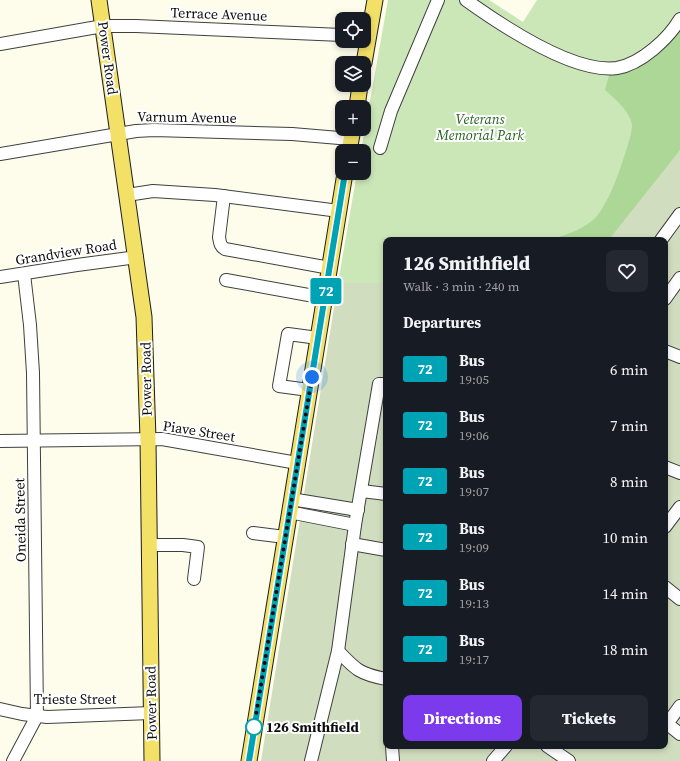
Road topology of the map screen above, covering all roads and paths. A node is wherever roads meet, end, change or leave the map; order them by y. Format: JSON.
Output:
{"nodes":[{"id":1,"x":99,"y":0,"type":"edge"},
{"id":2,"x":375,"y":0,"type":"edge"},
{"id":3,"x":438,"y":0,"type":"edge"},
{"id":4,"x":466,"y":0,"type":"edge"},
{"id":5,"x":371,"y":16,"type":"edge"},
{"id":6,"x":680,"y":19,"type":"edge"},
{"id":7,"x":103,"y":26,"type":"junction"},
{"id":8,"x":335,"y":35,"type":"edge"},
{"id":9,"x":0,"y":44,"type":"edge"},
{"id":10,"x":119,"y":134,"type":"junction"},
{"id":11,"x":351,"y":140,"type":"edge"},
{"id":12,"x":380,"y":148,"type":"dead end"},
{"id":13,"x":0,"y":154,"type":"edge"},
{"id":14,"x":344,"y":180,"type":"edge"},
{"id":15,"x":127,"y":195,"type":"junction"},
{"id":16,"x":224,"y":196,"type":"junction"},
{"id":17,"x":339,"y":211,"type":"junction"},
{"id":18,"x":680,"y":214,"type":"edge"},
{"id":19,"x":664,"y":237,"type":"edge"},
{"id":20,"x":137,"y":257,"type":"junction"},
{"id":21,"x":330,"y":268,"type":"junction"},
{"id":22,"x":24,"y":274,"type":"junction"},
{"id":23,"x":0,"y":277,"type":"edge"},
{"id":24,"x":680,"y":278,"type":"edge"},
{"id":25,"x":226,"y":280,"type":"dead end"},
{"id":26,"x":668,"y":295,"type":"edge"},
{"id":27,"x":325,"y":298,"type":"junction"},
{"id":28,"x":318,"y":338,"type":"junction"},
{"id":29,"x":668,"y":352,"type":"edge"},
{"id":30,"x":680,"y":357,"type":"edge"},
{"id":31,"x":383,"y":384,"type":"edge"},
{"id":32,"x":310,"y":390,"type":"junction"},
{"id":33,"x":148,"y":439,"type":"junction"},
{"id":34,"x":0,"y":440,"type":"edge"},
{"id":35,"x":34,"y":440,"type":"junction"},
{"id":36,"x":297,"y":463,"type":"junction"},
{"id":37,"x":668,"y":468,"type":"edge"},
{"id":38,"x":680,"y":473,"type":"edge"},
{"id":39,"x":362,"y":491,"type":"junction"},
{"id":40,"x":383,"y":494,"type":"edge"},
{"id":41,"x":290,"y":505,"type":"junction"},
{"id":42,"x":680,"y":507,"type":"edge"},
{"id":43,"x":358,"y":510,"type":"junction"},
{"id":44,"x":668,"y":523,"type":"edge"},
{"id":45,"x":355,"y":525,"type":"junction"},
{"id":46,"x":253,"y":532,"type":"dead end"},
{"id":47,"x":285,"y":537,"type":"junction"},
{"id":48,"x":352,"y":544,"type":"junction"},
{"id":49,"x":149,"y":545,"type":"junction"},
{"id":50,"x":383,"y":549,"type":"edge"},
{"id":51,"x":194,"y":579,"type":"dead end"},
{"id":52,"x":668,"y":589,"type":"edge"},
{"id":53,"x":680,"y":599,"type":"edge"},
{"id":54,"x":338,"y":651,"type":"junction"},
{"id":55,"x":383,"y":678,"type":"edge"},
{"id":56,"x":680,"y":706,"type":"edge"},
{"id":57,"x":0,"y":709,"type":"edge"},
{"id":58,"x":152,"y":713,"type":"junction"},
{"id":59,"x":37,"y":716,"type":"junction"},
{"id":60,"x":668,"y":721,"type":"edge"},
{"id":61,"x":668,"y":725,"type":"edge"},
{"id":62,"x":680,"y":734,"type":"edge"},
{"id":63,"x":392,"y":749,"type":"edge"},
{"id":64,"x":503,"y":749,"type":"edge"},
{"id":65,"x":551,"y":749,"type":"edge"},
{"id":66,"x":315,"y":758,"type":"edge"},
{"id":67,"x":13,"y":761,"type":"edge"},
{"id":68,"x":152,"y":761,"type":"edge"},
{"id":69,"x":249,"y":761,"type":"edge"},
{"id":70,"x":393,"y":761,"type":"edge"},
{"id":71,"x":493,"y":761,"type":"edge"},
{"id":72,"x":569,"y":761,"type":"edge"}],
"edges":[{"from":1,"to":7,"type":"main road","name":"Power Road"},
{"from":2,"to":5,"type":"main road"},
{"from":3,"to":12,"type":"street"},
{"from":4,"to":6,"type":"street"},
{"from":7,"to":8,"type":"street","name":"Terrace Avenue"},
{"from":7,"to":9,"type":"street","name":"Terrace Avenue"},
{"from":7,"to":10,"type":"main road","name":"Power Road"},
{"from":10,"to":11,"type":"street","name":"Varnum Avenue"},
{"from":10,"to":13,"type":"street","name":"Varnum Avenue"},
{"from":10,"to":15,"type":"main road","name":"Power Road"},
{"from":14,"to":17,"type":"main road"},
{"from":15,"to":16,"type":"street"},
{"from":15,"to":20,"type":"main road","name":"Power Road"},
{"from":16,"to":17,"type":"street"},
{"from":16,"to":21,"type":"street"},
{"from":17,"to":21,"type":"main road"},
{"from":18,"to":19,"type":"street"},
{"from":20,"to":22,"type":"street","name":"Grandview Road"},
{"from":20,"to":33,"type":"main road","name":"Power Road"},
{"from":21,"to":27,"type":"main road"},
{"from":22,"to":23,"type":"street","name":"Grandview Road"},
{"from":22,"to":35,"type":"street","name":"Oneida Street"},
{"from":24,"to":26,"type":"street"},
{"from":25,"to":27,"type":"street"},
{"from":27,"to":28,"type":"main road"},
{"from":28,"to":32,"type":"main road"},
{"from":28,"to":32,"type":"street"},
{"from":29,"to":30,"type":"street"},
{"from":31,"to":39,"type":"street"},
{"from":32,"to":36,"type":"main road"},
{"from":33,"to":35,"type":"street","name":"Piave Street"},
{"from":33,"to":36,"type":"street","name":"Piave Street"},
{"from":33,"to":49,"type":"main road","name":"Power Road"},
{"from":34,"to":35,"type":"street","name":"Piave Street"},
{"from":35,"to":59,"type":"street","name":"Oneida Street"},
{"from":36,"to":41,"type":"main road"},
{"from":37,"to":38,"type":"street"},
{"from":39,"to":40,"type":"street"},
{"from":39,"to":43,"type":"street"},
{"from":41,"to":43,"type":"street"},
{"from":41,"to":45,"type":"street"},
{"from":41,"to":47,"type":"main road"},
{"from":42,"to":44,"type":"street"},
{"from":43,"to":45,"type":"street"},
{"from":45,"to":48,"type":"street"},
{"from":46,"to":47,"type":"street"},
{"from":47,"to":69,"type":"main road"},
{"from":48,"to":50,"type":"street"},
{"from":48,"to":54,"type":"street"},
{"from":49,"to":51,"type":"street"},
{"from":49,"to":58,"type":"main road","name":"Power Road"},
{"from":52,"to":53,"type":"street"},
{"from":54,"to":55,"type":"street"},
{"from":54,"to":66,"type":"street"},
{"from":56,"to":60,"type":"street"},
{"from":57,"to":59,"type":"street","name":"Trieste Street"},
{"from":58,"to":59,"type":"street","name":"Trieste Street"},
{"from":58,"to":68,"type":"main road","name":"Power Road"},
{"from":59,"to":67,"type":"street","name":"Oneida Street"},
{"from":61,"to":62,"type":"street"},
{"from":63,"to":70,"type":"street"},
{"from":64,"to":71,"type":"street"},
{"from":65,"to":72,"type":"street"}]}
